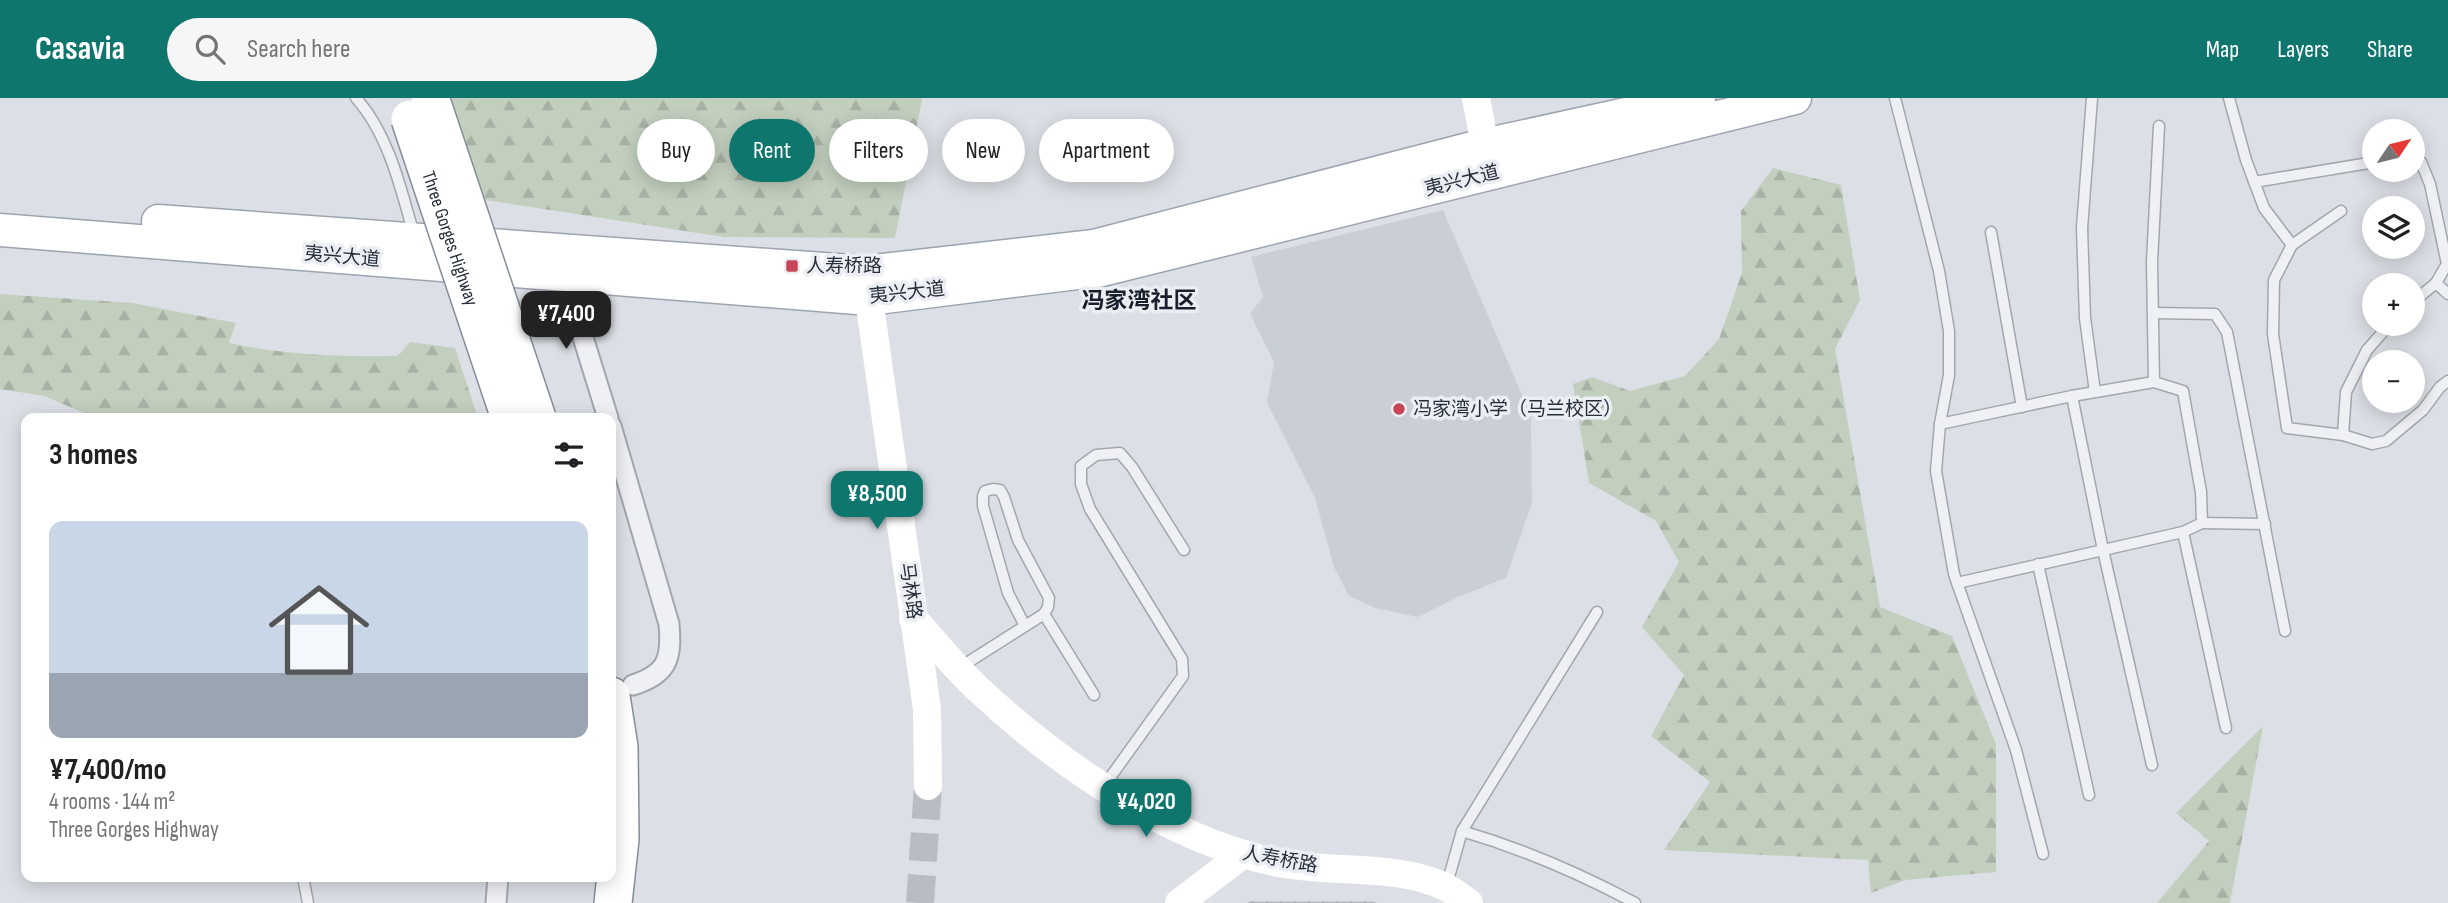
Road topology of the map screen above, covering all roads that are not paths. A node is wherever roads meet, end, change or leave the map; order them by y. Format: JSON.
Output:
{"nodes":[{"id":1,"x":356,"y":98,"type":"edge"},
{"id":2,"x":1476,"y":98,"type":"edge"},
{"id":3,"x":1699,"y":98,"type":"edge"},
{"id":4,"x":1794,"y":98,"type":"edge"},
{"id":5,"x":1895,"y":98,"type":"edge"},
{"id":6,"x":2092,"y":98,"type":"edge"},
{"id":7,"x":2229,"y":98,"type":"edge"},
{"id":8,"x":419,"y":104,"type":"edge"},
{"id":9,"x":2159,"y":126,"type":"dead end"},
{"id":10,"x":1487,"y":159,"type":"junction"},
{"id":11,"x":2362,"y":164,"type":"edge"},
{"id":12,"x":2426,"y":174,"type":"edge"},
{"id":13,"x":2254,"y":182,"type":"junction"},
{"id":14,"x":0,"y":209,"type":"edge"},
{"id":15,"x":2342,"y":211,"type":"dead end"},
{"id":16,"x":0,"y":230,"type":"edge"},
{"id":17,"x":1991,"y":232,"type":"dead end"},
{"id":18,"x":416,"y":239,"type":"junction"},
{"id":19,"x":2292,"y":245,"type":"junction"},
{"id":20,"x":579,"y":276,"type":"junction"},
{"id":21,"x":2436,"y":283,"type":"junction"},
{"id":22,"x":867,"y":285,"type":"junction"},
{"id":23,"x":2425,"y":292,"type":"edge"},
{"id":24,"x":2448,"y":294,"type":"edge"},
{"id":25,"x":2153,"y":313,"type":"junction"},
{"id":26,"x":2379,"y":336,"type":"edge"},
{"id":27,"x":2448,"y":381,"type":"edge"},
{"id":28,"x":2154,"y":382,"type":"junction"},
{"id":29,"x":2095,"y":392,"type":"junction"},
{"id":30,"x":2072,"y":396,"type":"junction"},
{"id":31,"x":2022,"y":407,"type":"junction"},
{"id":32,"x":509,"y":413,"type":"edge"},
{"id":33,"x":535,"y":413,"type":"edge"},
{"id":34,"x":606,"y":413,"type":"edge"},
{"id":35,"x":1940,"y":424,"type":"junction"},
{"id":36,"x":2343,"y":435,"type":"junction"},
{"id":37,"x":616,"y":443,"type":"edge"},
{"id":38,"x":2202,"y":523,"type":"junction"},
{"id":39,"x":2265,"y":524,"type":"junction"},
{"id":40,"x":2183,"y":531,"type":"junction"},
{"id":41,"x":1184,"y":550,"type":"dead end"},
{"id":42,"x":2103,"y":550,"type":"junction"},
{"id":43,"x":2038,"y":564,"type":"junction"},
{"id":44,"x":1957,"y":583,"type":"junction"},
{"id":45,"x":1597,"y":611,"type":"dead end"},
{"id":46,"x":1044,"y":614,"type":"junction"},
{"id":47,"x":913,"y":618,"type":"junction"},
{"id":48,"x":1025,"y":626,"type":"junction"},
{"id":49,"x":2285,"y":631,"type":"dead end"},
{"id":50,"x":959,"y":669,"type":"junction"},
{"id":51,"x":622,"y":690,"type":"edge"},
{"id":52,"x":1094,"y":695,"type":"dead end"},
{"id":53,"x":2226,"y":728,"type":"dead end"},
{"id":54,"x":2152,"y":765,"type":"dead end"},
{"id":55,"x":928,"y":786,"type":"tunnel mouth"},
{"id":56,"x":1104,"y":786,"type":"junction"},
{"id":57,"x":2089,"y":795,"type":"dead end"},
{"id":58,"x":1462,"y":831,"type":"junction"},
{"id":59,"x":2043,"y":854,"type":"dead end"},
{"id":60,"x":1241,"y":855,"type":"junction"},
{"id":61,"x":616,"y":876,"type":"edge"},
{"id":62,"x":304,"y":882,"type":"edge"},
{"id":63,"x":498,"y":882,"type":"edge"},
{"id":64,"x":589,"y":882,"type":"edge"},
{"id":65,"x":615,"y":882,"type":"edge"},
{"id":66,"x":1458,"y":895,"type":"edge"},
{"id":67,"x":308,"y":903,"type":"edge"},
{"id":68,"x":496,"y":903,"type":"edge"},
{"id":69,"x":587,"y":903,"type":"edge"},
{"id":70,"x":613,"y":903,"type":"edge"},
{"id":71,"x":1179,"y":903,"type":"edge"},
{"id":72,"x":1634,"y":903,"type":"edge"}],
"edges":[{"from":1,"to":18,"type":"lane"},
{"from":2,"to":10,"type":"street"},
{"from":3,"to":10,"type":"main road","name":"夷兴大道"},
{"from":4,"to":10,"type":"main road","name":"夷兴大道"},
{"from":5,"to":35,"type":"lane"},
{"from":6,"to":29,"type":"lane"},
{"from":7,"to":13,"type":"lane"},
{"from":8,"to":32,"type":"highway","name":"Three Gorges Highway","bridge":true},
{"from":8,"to":33,"type":"highway","name":"Three Gorges Highway","bridge":true},
{"from":9,"to":25,"type":"lane"},
{"from":10,"to":22,"type":"main road","name":"夷兴大道"},
{"from":11,"to":13,"type":"lane"},
{"from":12,"to":21,"type":"lane"},
{"from":13,"to":19,"type":"lane"},
{"from":14,"to":18,"type":"main road","name":"夷兴大道"},
{"from":15,"to":19,"type":"lane"},
{"from":16,"to":20,"type":"main road","name":"夷兴大道"},
{"from":17,"to":31,"type":"lane"},
{"from":18,"to":22,"type":"main road","name":"夷兴大道"},
{"from":19,"to":36,"type":"lane"},
{"from":20,"to":22,"type":"main road","name":"夷兴大道"},
{"from":20,"to":34,"type":"street"},
{"from":21,"to":23,"type":"lane"},
{"from":21,"to":24,"type":"lane"},
{"from":22,"to":47,"type":"street","name":"马林路"},
{"from":25,"to":28,"type":"lane"},
{"from":25,"to":39,"type":"lane"},
{"from":26,"to":36,"type":"lane"},
{"from":27,"to":36,"type":"lane"},
{"from":28,"to":29,"type":"lane"},
{"from":28,"to":38,"type":"lane"},
{"from":29,"to":30,"type":"lane"},
{"from":30,"to":31,"type":"lane"},
{"from":30,"to":42,"type":"lane"},
{"from":31,"to":35,"type":"lane"},
{"from":35,"to":44,"type":"lane"},
{"from":37,"to":51,"type":"street"},
{"from":38,"to":39,"type":"lane"},
{"from":38,"to":40,"type":"lane"},
{"from":39,"to":49,"type":"lane"},
{"from":40,"to":42,"type":"lane"},
{"from":40,"to":53,"type":"lane"},
{"from":41,"to":56,"type":"lane"},
{"from":42,"to":43,"type":"lane"},
{"from":42,"to":54,"type":"lane"},
{"from":43,"to":44,"type":"lane"},
{"from":43,"to":57,"type":"lane"},
{"from":44,"to":59,"type":"lane"},
{"from":45,"to":58,"type":"lane"},
{"from":46,"to":48,"type":"lane"},
{"from":46,"to":48,"type":"lane"},
{"from":46,"to":52,"type":"lane"},
{"from":47,"to":50,"type":"street","name":"人寿桥路"},
{"from":47,"to":55,"type":"street","name":"马林路"},
{"from":48,"to":50,"type":"lane"},
{"from":50,"to":56,"type":"street","name":"人寿桥路"},
{"from":51,"to":61,"type":"highway"},
{"from":56,"to":60,"type":"street","name":"人寿桥路"},
{"from":58,"to":66,"type":"lane"},
{"from":58,"to":72,"type":"lane"},
{"from":60,"to":66,"type":"street","name":"人寿桥路"},
{"from":60,"to":71,"type":"street"},
{"from":62,"to":67,"type":"lane"},
{"from":63,"to":68,"type":"street"},
{"from":64,"to":69,"type":"highway"},
{"from":65,"to":70,"type":"highway"}]}
